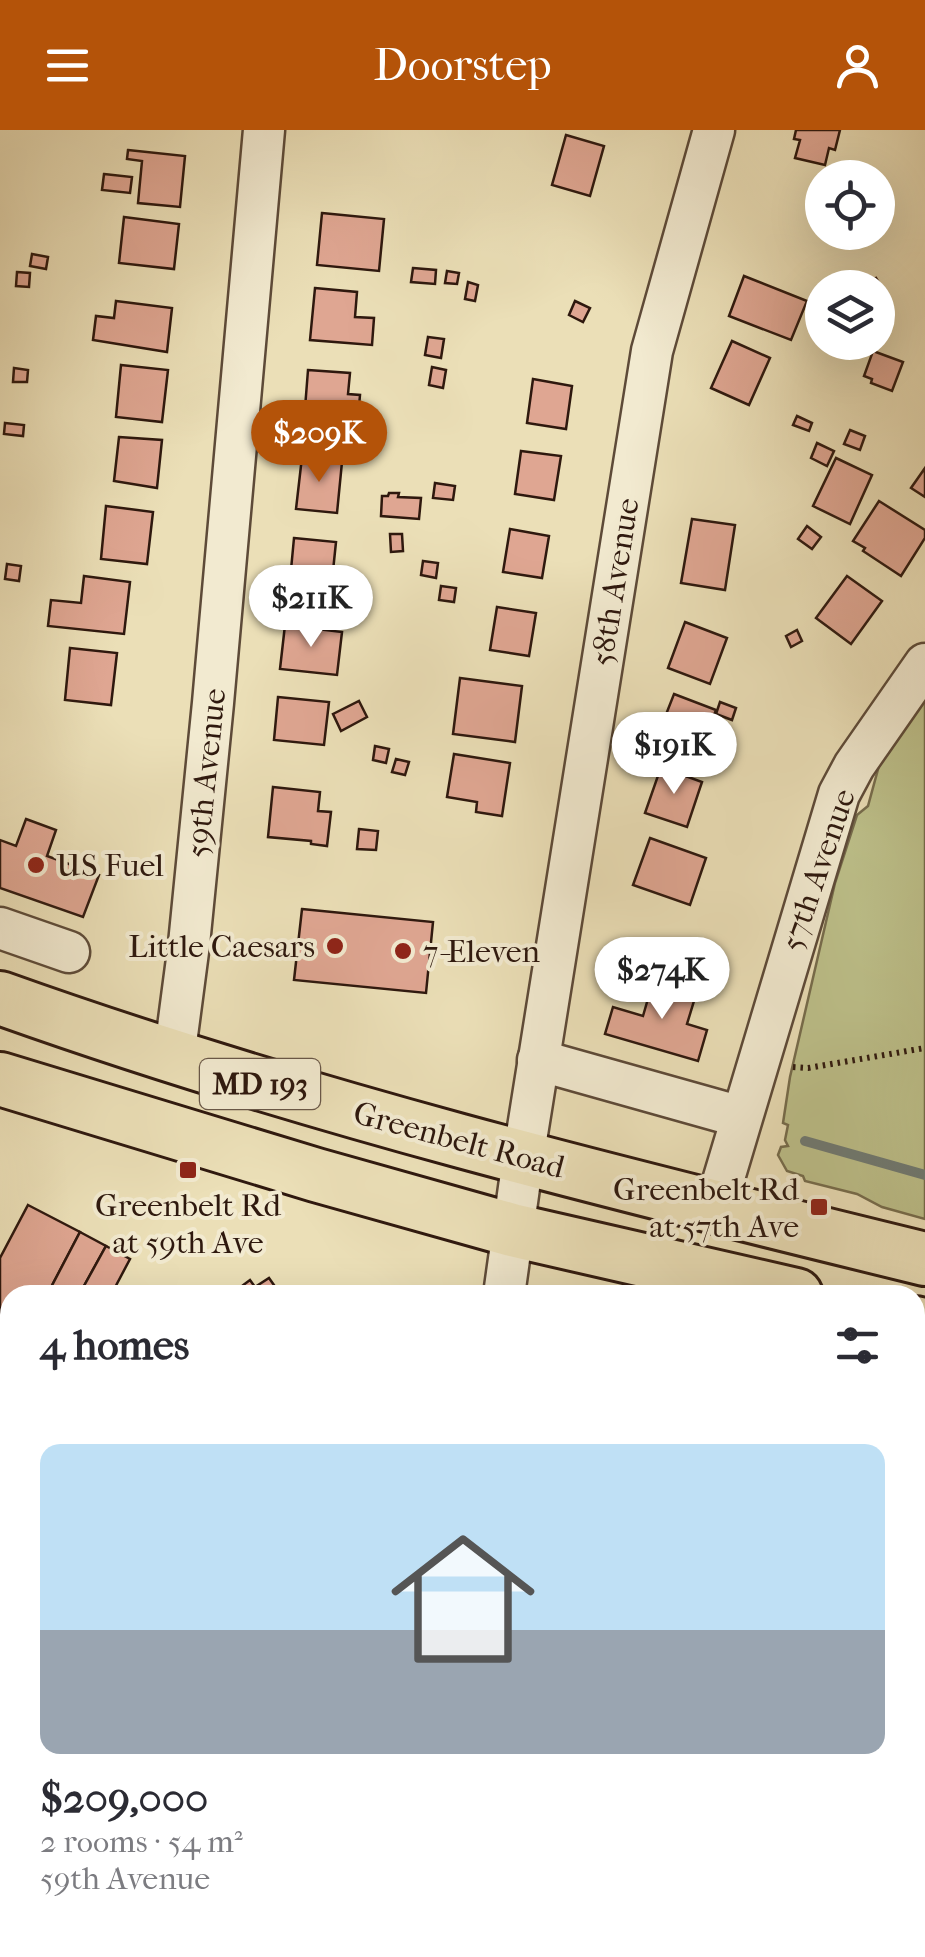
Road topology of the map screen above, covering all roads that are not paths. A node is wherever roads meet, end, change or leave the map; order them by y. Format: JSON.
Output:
{"nodes":[{"id":1,"x":264,"y":130,"type":"edge"},
{"id":2,"x":714,"y":130,"type":"edge"},
{"id":3,"x":925,"y":664,"type":"edge"},
{"id":4,"x":0,"y":928,"type":"edge"},
{"id":5,"x":69,"y":952,"type":"dead end"},
{"id":6,"x":0,"y":998,"type":"edge"},
{"id":7,"x":174,"y":1058,"type":"junction"},
{"id":8,"x":538,"y":1060,"type":"junction"},
{"id":9,"x":0,"y":1080,"type":"edge"},
{"id":10,"x":741,"y":1117,"type":"junction"},
{"id":11,"x":523,"y":1158,"type":"junction"},
{"id":12,"x":715,"y":1208,"type":"junction"},
{"id":13,"x":512,"y":1230,"type":"junction"},
{"id":14,"x":925,"y":1260,"type":"edge"},
{"id":15,"x":670,"y":1281,"type":"edge"},
{"id":16,"x":505,"y":1285,"type":"edge"},
{"id":17,"x":706,"y":1285,"type":"edge"}],
"edges":[{"from":1,"to":7,"type":"street","name":"59th Avenue"},
{"from":2,"to":8,"type":"street","name":"58th Avenue"},
{"from":3,"to":10,"type":"street","name":"57th Avenue"},
{"from":4,"to":5,"type":"street"},
{"from":6,"to":7,"type":"main road","name":"Greenbelt Road","number":"MD 193"},
{"from":7,"to":11,"type":"main road","name":"Greenbelt Road","number":"MD 193"},
{"from":8,"to":10,"type":"street"},
{"from":8,"to":11,"type":"street","name":"58th Avenue"},
{"from":9,"to":13,"type":"main road","number":"MD 193"},
{"from":10,"to":12,"type":"street","name":"57th Avenue"},
{"from":11,"to":12,"type":"main road","name":"Greenbelt Road","number":"MD 193"},
{"from":11,"to":13,"type":"street","name":"58th Avenue"},
{"from":12,"to":14,"type":"main road","name":"Greenbelt Road","number":"MD 193"},
{"from":13,"to":15,"type":"main road","number":"MD 193"},
{"from":13,"to":16,"type":"street","name":"58th Avenue"},
{"from":15,"to":17,"type":"main road","number":"MD 193"}]}
